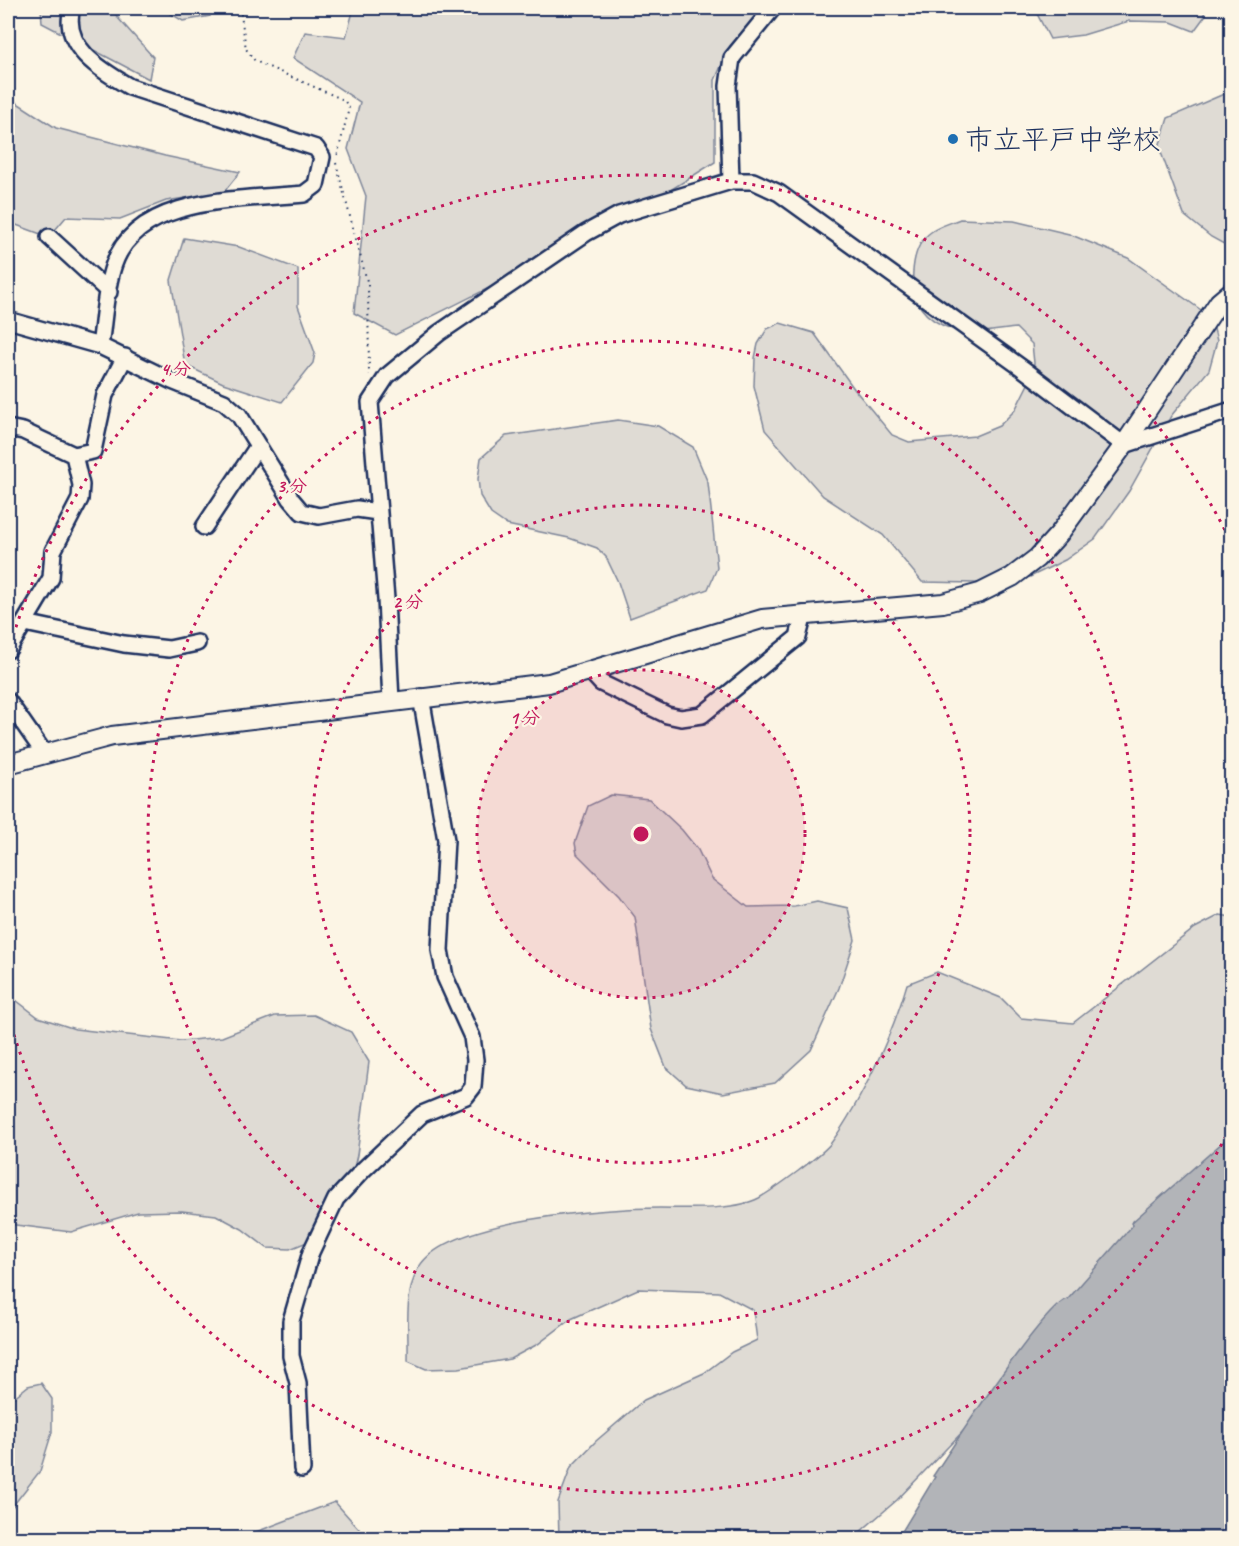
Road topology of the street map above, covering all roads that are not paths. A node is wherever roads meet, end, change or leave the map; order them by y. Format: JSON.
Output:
{"nodes":[{"id":1,"x":72,"y":8,"type":"edge"},
{"id":2,"x":773,"y":8,"type":"edge"},
{"id":3,"x":731,"y":182,"type":"junction"},
{"id":4,"x":49,"y":237,"type":"dead end"},
{"id":5,"x":1232,"y":291,"type":"edge"},
{"id":6,"x":109,"y":292,"type":"junction"},
{"id":7,"x":8,"y":320,"type":"edge"},
{"id":8,"x":100,"y":346,"type":"junction"},
{"id":9,"x":125,"y":357,"type":"junction"},
{"id":10,"x":1232,"y":410,"type":"edge"},
{"id":11,"x":8,"y":428,"type":"edge"},
{"id":12,"x":258,"y":446,"type":"junction"},
{"id":13,"x":1124,"y":446,"type":"junction"},
{"id":14,"x":74,"y":455,"type":"junction"},
{"id":15,"x":378,"y":512,"type":"junction"},
{"id":16,"x":204,"y":526,"type":"dead end"},
{"id":17,"x":804,"y":614,"type":"junction"},
{"id":18,"x":25,"y":623,"type":"junction"},
{"id":19,"x":197,"y":643,"type":"dead end"},
{"id":20,"x":8,"y":650,"type":"edge"},
{"id":21,"x":591,"y":672,"type":"junction"},
{"id":22,"x":421,"y":697,"type":"junction"},
{"id":23,"x":8,"y":701,"type":"edge"},
{"id":24,"x":391,"y":701,"type":"junction"},
{"id":25,"x":44,"y":753,"type":"junction"},
{"id":26,"x":8,"y":764,"type":"edge"},
{"id":27,"x":302,"y":1469,"type":"dead end"}],
"edges":[{"from":1,"to":6,"type":"street"},
{"from":2,"to":3,"type":"street"},
{"from":3,"to":13,"type":"street"},
{"from":3,"to":15,"type":"street"},
{"from":4,"to":6,"type":"street"},
{"from":5,"to":13,"type":"street"},
{"from":6,"to":8,"type":"street"},
{"from":7,"to":8,"type":"street"},
{"from":8,"to":9,"type":"street"},
{"from":9,"to":12,"type":"street"},
{"from":9,"to":14,"type":"street"},
{"from":10,"to":13,"type":"street"},
{"from":11,"to":14,"type":"street"},
{"from":12,"to":15,"type":"street"},
{"from":12,"to":16,"type":"street"},
{"from":13,"to":17,"type":"street"},
{"from":14,"to":18,"type":"street"},
{"from":15,"to":24,"type":"street"},
{"from":17,"to":21,"type":"street"},
{"from":17,"to":21,"type":"street"},
{"from":18,"to":19,"type":"street"},
{"from":18,"to":20,"type":"street"},
{"from":21,"to":22,"type":"street"},
{"from":22,"to":24,"type":"street"},
{"from":22,"to":27,"type":"street"},
{"from":23,"to":25,"type":"street"},
{"from":24,"to":25,"type":"street"},
{"from":25,"to":26,"type":"street"}]}
